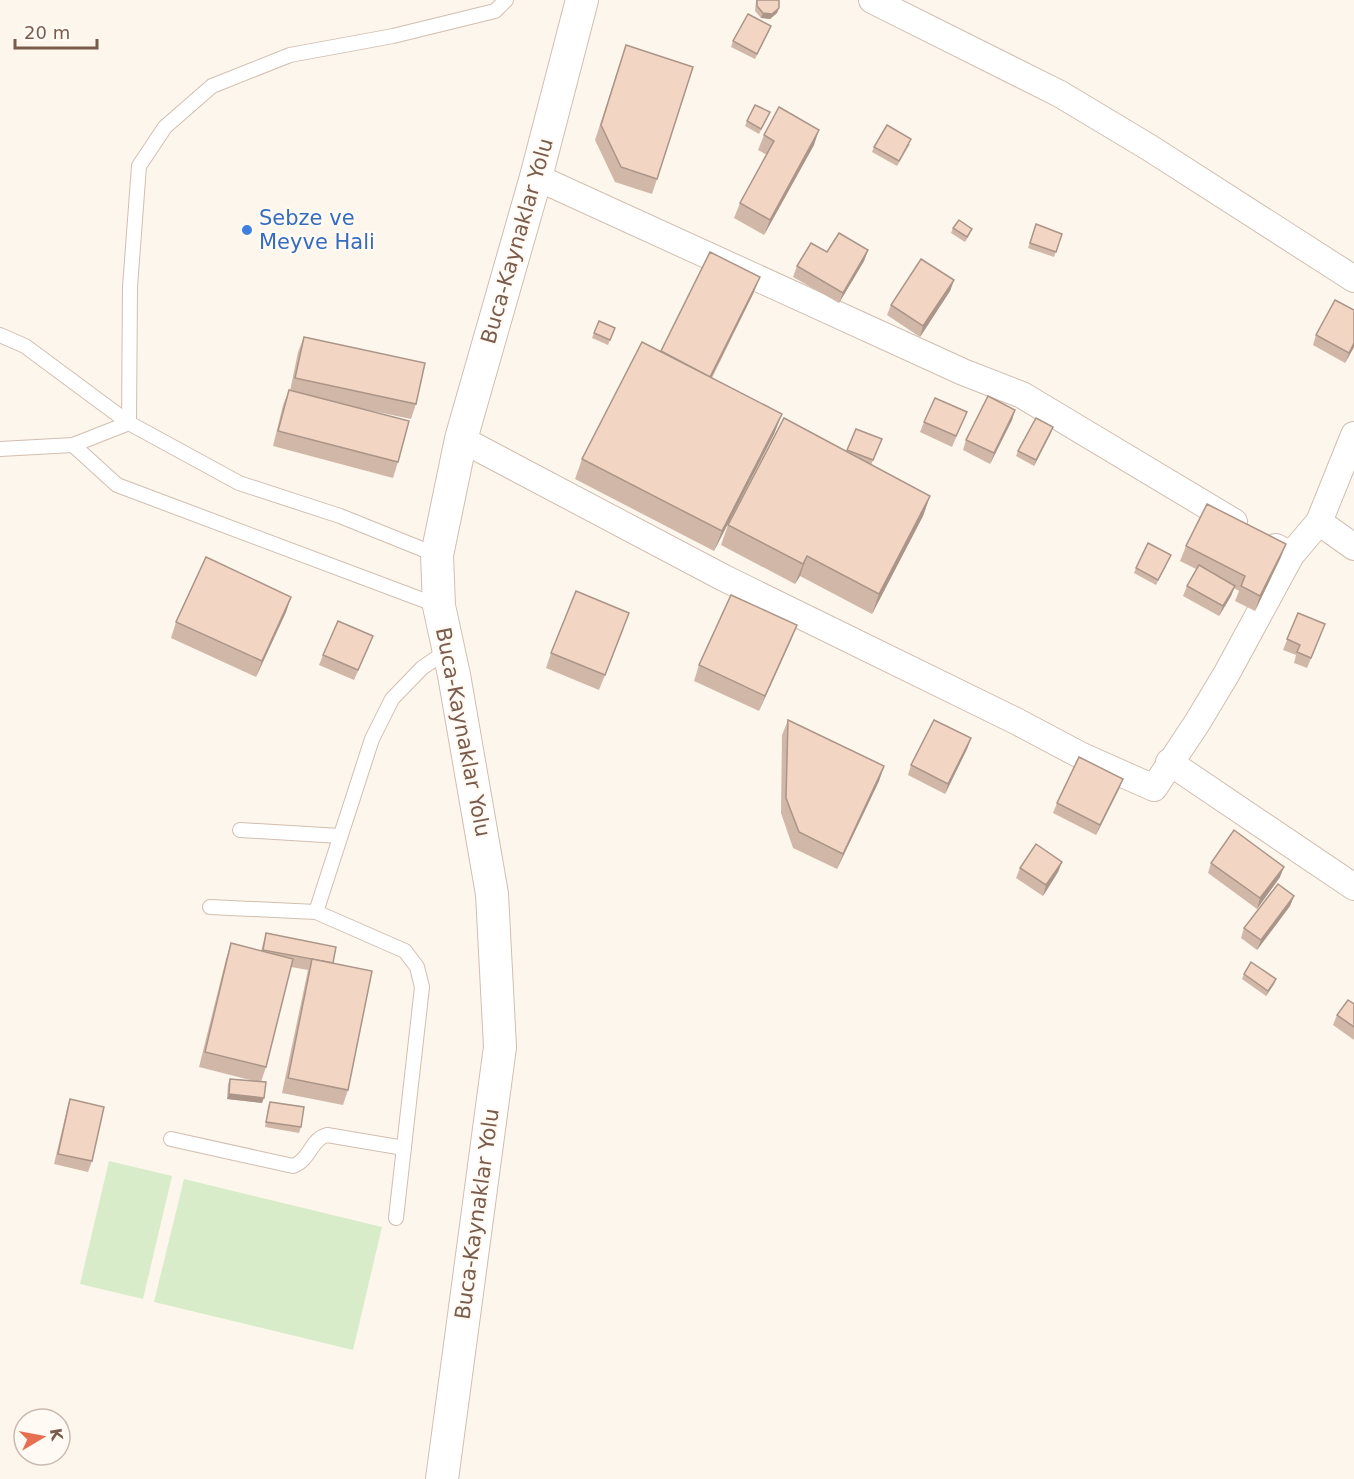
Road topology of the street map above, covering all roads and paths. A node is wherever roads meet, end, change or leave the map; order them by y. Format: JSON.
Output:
{"nodes":[{"id":1,"x":506,"y":0,"type":"edge"},
{"id":2,"x":582,"y":0,"type":"edge"},
{"id":3,"x":872,"y":0,"type":"edge"},
{"id":4,"x":536,"y":177,"type":"junction"},
{"id":5,"x":1354,"y":279,"type":"edge"},
{"id":6,"x":0,"y":335,"type":"edge"},
{"id":7,"x":129,"y":423,"type":"junction"},
{"id":8,"x":1354,"y":435,"type":"edge"},
{"id":9,"x":461,"y":439,"type":"junction"},
{"id":10,"x":73,"y":445,"type":"junction"},
{"id":11,"x":0,"y":449,"type":"edge"},
{"id":12,"x":1319,"y":522,"type":"junction"},
{"id":13,"x":1354,"y":547,"type":"edge"},
{"id":14,"x":437,"y":555,"type":"junction"},
{"id":15,"x":1291,"y":555,"type":"junction"},
{"id":16,"x":439,"y":606,"type":"junction"},
{"id":17,"x":448,"y":650,"type":"junction"},
{"id":18,"x":1169,"y":762,"type":"junction"},
{"id":19,"x":240,"y":830,"type":"dead end"},
{"id":20,"x":340,"y":836,"type":"junction"},
{"id":21,"x":1354,"y":886,"type":"edge"},
{"id":22,"x":210,"y":908,"type":"dead end"},
{"id":23,"x":316,"y":912,"type":"junction"},
{"id":24,"x":171,"y":1139,"type":"dead end"},
{"id":25,"x":404,"y":1148,"type":"junction"},
{"id":26,"x":396,"y":1218,"type":"dead end"},
{"id":27,"x":442,"y":1479,"type":"edge"}],
"edges":[{"from":1,"to":7,"type":"lane"},
{"from":2,"to":4,"type":"street","name":"Buca-Kaynaklar Yolu"},
{"from":3,"to":5,"type":"street"},
{"from":4,"to":9,"type":"street","name":"Buca-Kaynaklar Yolu"},
{"from":4,"to":15,"type":"street"},
{"from":6,"to":7,"type":"lane"},
{"from":7,"to":10,"type":"lane"},
{"from":7,"to":14,"type":"lane"},
{"from":8,"to":12,"type":"street"},
{"from":9,"to":14,"type":"street","name":"Buca-Kaynaklar Yolu"},
{"from":9,"to":18,"type":"street"},
{"from":10,"to":11,"type":"lane"},
{"from":10,"to":16,"type":"lane"},
{"from":12,"to":13,"type":"street"},
{"from":12,"to":15,"type":"street"},
{"from":14,"to":16,"type":"street","name":"Buca-Kaynaklar Yolu"},
{"from":15,"to":18,"type":"street"},
{"from":16,"to":17,"type":"street","name":"Buca-Kaynaklar Yolu"},
{"from":17,"to":20,"type":"lane"},
{"from":17,"to":27,"type":"street","name":"Buca-Kaynaklar Yolu"},
{"from":18,"to":21,"type":"street"},
{"from":19,"to":20,"type":"lane"},
{"from":20,"to":23,"type":"lane"},
{"from":22,"to":23,"type":"lane"},
{"from":23,"to":25,"type":"lane"},
{"from":24,"to":25,"type":"lane"},
{"from":25,"to":26,"type":"lane"}]}
